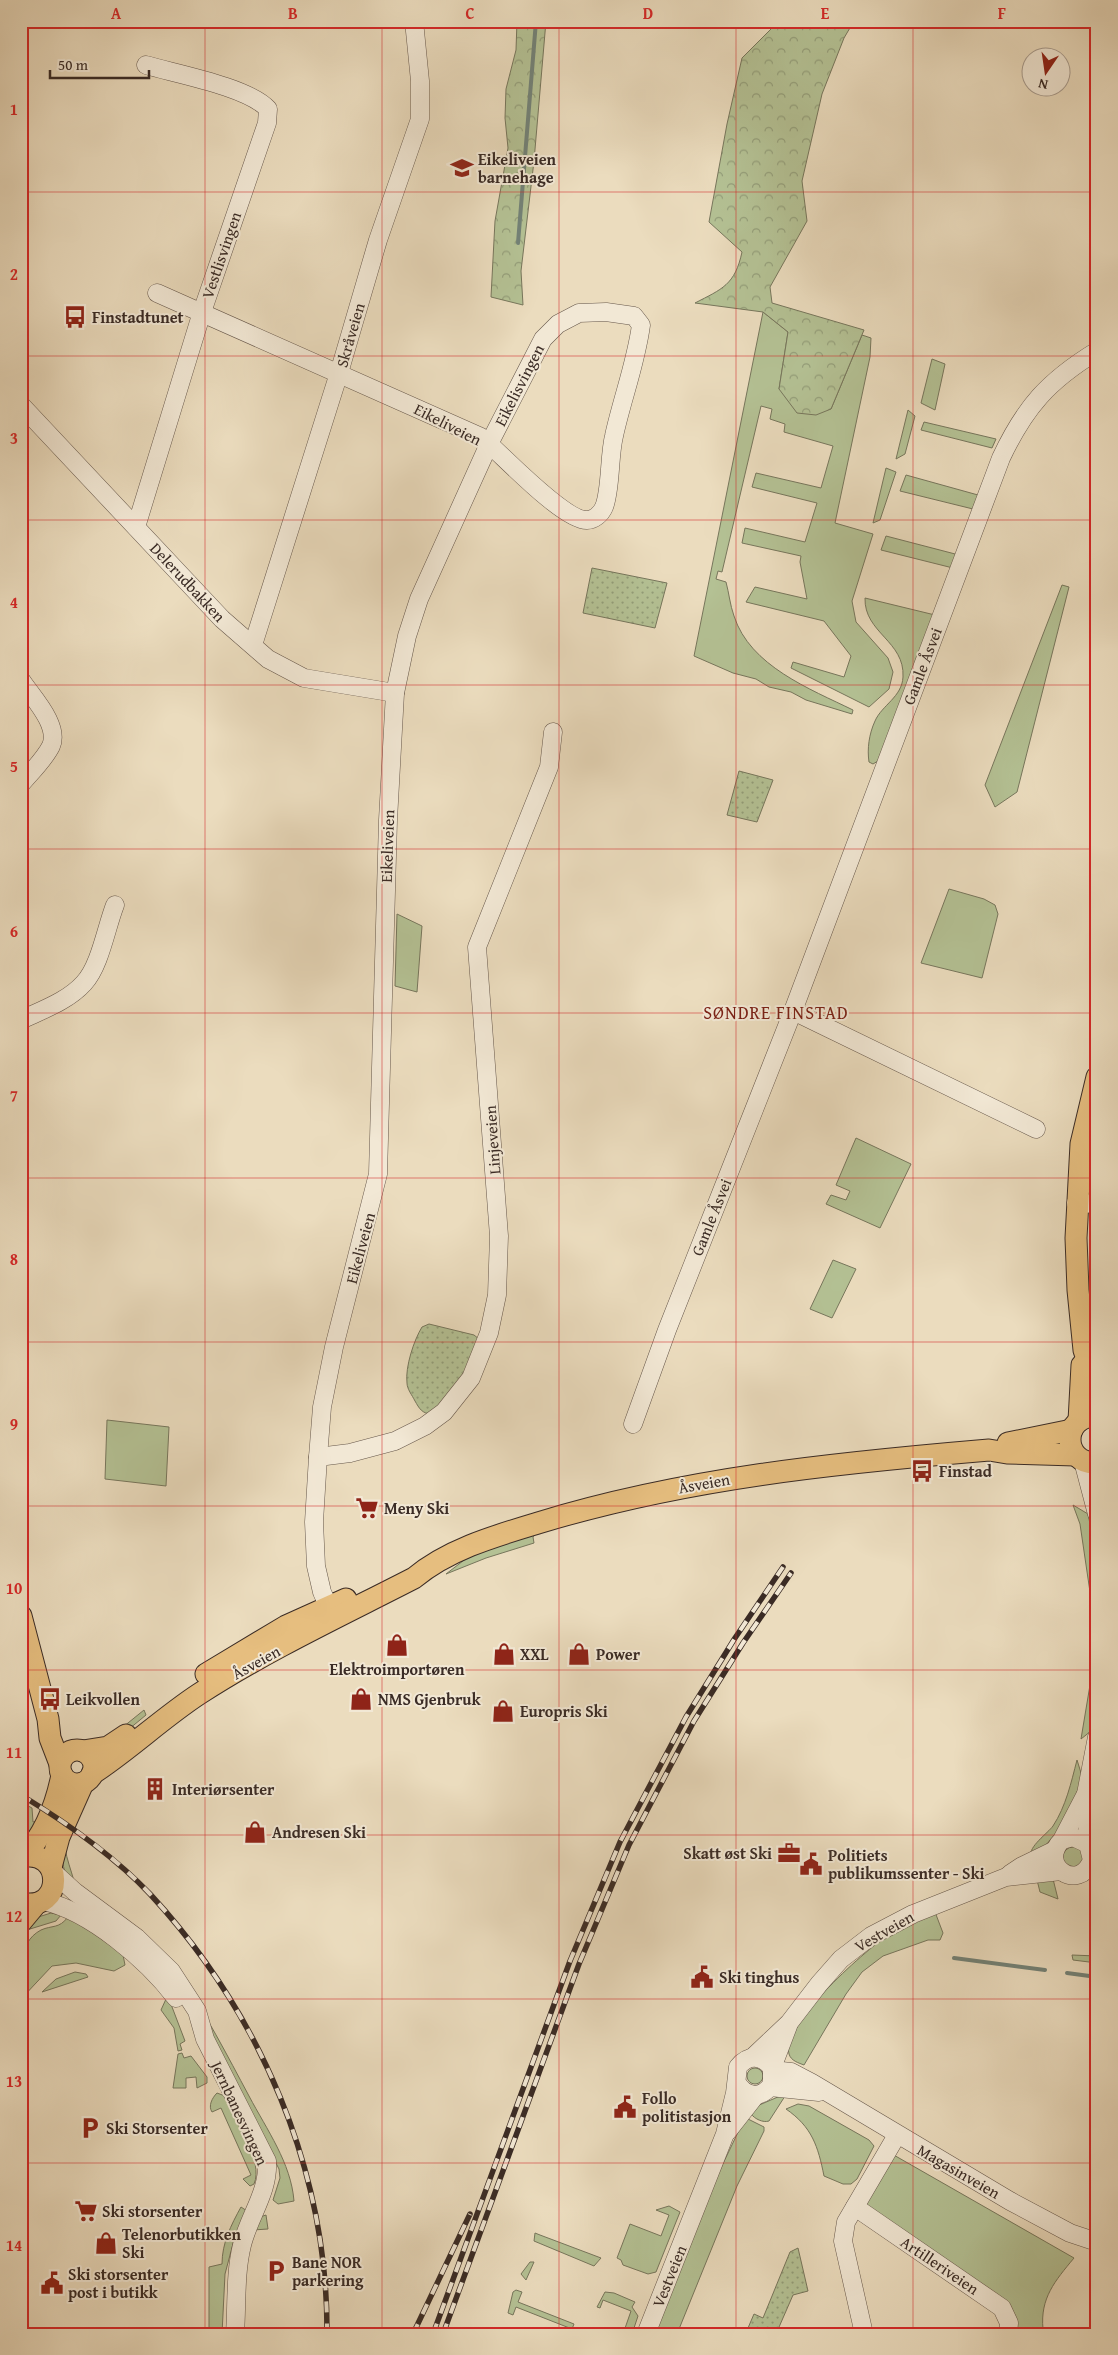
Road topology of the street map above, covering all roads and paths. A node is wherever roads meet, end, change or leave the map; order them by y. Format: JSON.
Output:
{"nodes":[{"id":1,"x":414,"y":21,"type":"edge"},
{"id":2,"x":146,"y":65,"type":"dead end"},
{"id":3,"x":157,"y":293,"type":"dead end"},
{"id":4,"x":202,"y":312,"type":"junction"},
{"id":5,"x":1097,"y":351,"type":"edge"},
{"id":6,"x":339,"y":373,"type":"junction"},
{"id":7,"x":21,"y":405,"type":"edge"},
{"id":8,"x":488,"y":444,"type":"junction"},
{"id":9,"x":136,"y":527,"type":"junction"},
{"id":10,"x":253,"y":645,"type":"junction"},
{"id":11,"x":21,"y":680,"type":"edge"},
{"id":12,"x":395,"y":692,"type":"junction"},
{"id":13,"x":554,"y":732,"type":"dead end"},
{"id":14,"x":21,"y":784,"type":"edge"},
{"id":15,"x":115,"y":905,"type":"dead end"},
{"id":16,"x":793,"y":1012,"type":"junction"},
{"id":17,"x":21,"y":1020,"type":"edge"},
{"id":18,"x":1097,"y":1077,"type":"edge"},
{"id":19,"x":1036,"y":1130,"type":"dead end"},
{"id":20,"x":1087,"y":1183,"type":"edge"},
{"id":21,"x":1087,"y":1203,"type":"edge"},
{"id":22,"x":1084,"y":1350,"type":"junction"},
{"id":23,"x":1097,"y":1390,"type":"edge"},
{"id":24,"x":1083,"y":1422,"type":"edge"},
{"id":25,"x":633,"y":1424,"type":"dead end"},
{"id":26,"x":989,"y":1450,"type":"junction"},
{"id":27,"x":318,"y":1457,"type":"junction"},
{"id":28,"x":1085,"y":1460,"type":"edge"},
{"id":29,"x":1097,"y":1514,"type":"edge"},
{"id":30,"x":330,"y":1613,"type":"junction"},
{"id":31,"x":21,"y":1616,"type":"edge"},
{"id":32,"x":48,"y":1719,"type":"junction"},
{"id":33,"x":1097,"y":1737,"type":"edge"},
{"id":34,"x":80,"y":1750,"type":"junction"},
{"id":35,"x":61,"y":1770,"type":"junction"},
{"id":36,"x":87,"y":1779,"type":"junction"},
{"id":37,"x":1086,"y":1794,"type":"junction"},
{"id":38,"x":1058,"y":1845,"type":"junction"},
{"id":39,"x":1092,"y":1855,"type":"edge"},
{"id":40,"x":22,"y":1856,"type":"edge"},
{"id":41,"x":52,"y":1870,"type":"junction"},
{"id":42,"x":1061,"y":1872,"type":"junction"},
{"id":43,"x":1006,"y":1877,"type":"junction"},
{"id":44,"x":34,"y":1903,"type":"edge"},
{"id":45,"x":21,"y":1922,"type":"edge"},
{"id":46,"x":789,"y":2023,"type":"junction"},
{"id":47,"x":205,"y":2039,"type":"junction"},
{"id":48,"x":753,"y":2058,"type":"junction"},
{"id":49,"x":768,"y":2080,"type":"junction"},
{"id":50,"x":737,"y":2083,"type":"junction"},
{"id":51,"x":725,"y":2134,"type":"junction"},
{"id":52,"x":897,"y":2135,"type":"junction"},
{"id":53,"x":855,"y":2207,"type":"junction"},
{"id":54,"x":1097,"y":2242,"type":"edge"},
{"id":55,"x":235,"y":2334,"type":"edge"},
{"id":56,"x":646,"y":2334,"type":"edge"},
{"id":57,"x":864,"y":2334,"type":"edge"},
{"id":58,"x":1008,"y":2334,"type":"edge"}],
"edges":[{"from":1,"to":6,"type":"street","name":"Skråveien"},
{"from":2,"to":4,"type":"street","name":"Vestlisvingen"},
{"from":3,"to":4,"type":"street","name":"Eikeliveien"},
{"from":4,"to":6,"type":"street","name":"Eikeliveien"},
{"from":4,"to":9,"type":"street","name":"Vestlisvingen"},
{"from":5,"to":16,"type":"street","name":"Gamle Åsvei"},
{"from":6,"to":8,"type":"street","name":"Eikeliveien"},
{"from":6,"to":10,"type":"street","name":"Skråveien"},
{"from":7,"to":9,"type":"street","name":"Delerudbakken"},
{"from":8,"to":8,"type":"street","name":"Eikelisvingen"},
{"from":8,"to":12,"type":"street","name":"Eikeliveien"},
{"from":9,"to":10,"type":"street","name":"Delerudbakken"},
{"from":10,"to":12,"type":"street","name":"Delerudbakken"},
{"from":11,"to":14,"type":"street"},
{"from":12,"to":27,"type":"street","name":"Eikeliveien"},
{"from":13,"to":27,"type":"street","name":"Linjeveien"},
{"from":15,"to":17,"type":"street"},
{"from":16,"to":19,"type":"street"},
{"from":16,"to":25,"type":"street","name":"Gamle Åsvei"},
{"from":18,"to":20,"type":"main road"},
{"from":20,"to":21,"type":"main road"},
{"from":21,"to":22,"type":"main road"},
{"from":22,"to":23,"type":"main road"},
{"from":22,"to":24,"type":"main road"},
{"from":24,"to":26,"type":"main road","name":"Åsveien"},
{"from":24,"to":28,"type":"main road"},
{"from":26,"to":28,"type":"main road","name":"Åsveien"},
{"from":26,"to":30,"type":"main road","name":"Åsveien"},
{"from":27,"to":30,"type":"street","name":"Eikeliveien"},
{"from":28,"to":29,"type":"street"},
{"from":30,"to":34,"type":"main road","name":"Åsveien"},
{"from":30,"to":36,"type":"main road","name":"Åsveien"},
{"from":31,"to":32,"type":"main road"},
{"from":32,"to":34,"type":"main road"},
{"from":32,"to":35,"type":"main road"},
{"from":33,"to":37,"type":"street"},
{"from":34,"to":35,"type":"main road"},
{"from":34,"to":36,"type":"main road"},
{"from":35,"to":36,"type":"main road"},
{"from":35,"to":40,"type":"main road"},
{"from":36,"to":41,"type":"main road"},
{"from":37,"to":38,"type":"street"},
{"from":37,"to":39,"type":"street"},
{"from":38,"to":39,"type":"street","name":"Vestveien"},
{"from":38,"to":42,"type":"street"},
{"from":38,"to":43,"type":"street","name":"Vestveien"},
{"from":39,"to":42,"type":"street","name":"Vestveien"},
{"from":40,"to":41,"type":"main road"},
{"from":41,"to":44,"type":"main road"},
{"from":41,"to":47,"type":"street","name":"Jernbanesvingen"},
{"from":42,"to":43,"type":"street","name":"Vestveien"},
{"from":43,"to":46,"type":"street","name":"Vestveien"},
{"from":44,"to":45,"type":"main road"},
{"from":44,"to":47,"type":"street","name":"Jernbanesvingen"},
{"from":46,"to":48,"type":"street","name":"Vestveien"},
{"from":46,"to":49,"type":"street","name":"Vestveien"},
{"from":47,"to":55,"type":"street","name":"Jernbanesvingen"},
{"from":48,"to":49,"type":"street"},
{"from":48,"to":50,"type":"street","name":"Vestveien"},
{"from":49,"to":50,"type":"street"},
{"from":49,"to":51,"type":"street","name":"Vestveien"},
{"from":49,"to":52,"type":"street","name":"Magasinveien"},
{"from":50,"to":51,"type":"street","name":"Vestveien"},
{"from":51,"to":56,"type":"street","name":"Vestveien"},
{"from":52,"to":53,"type":"street"},
{"from":52,"to":54,"type":"street","name":"Magasinveien"},
{"from":53,"to":57,"type":"street"},
{"from":53,"to":58,"type":"street","name":"Artilleriveien"}]}
